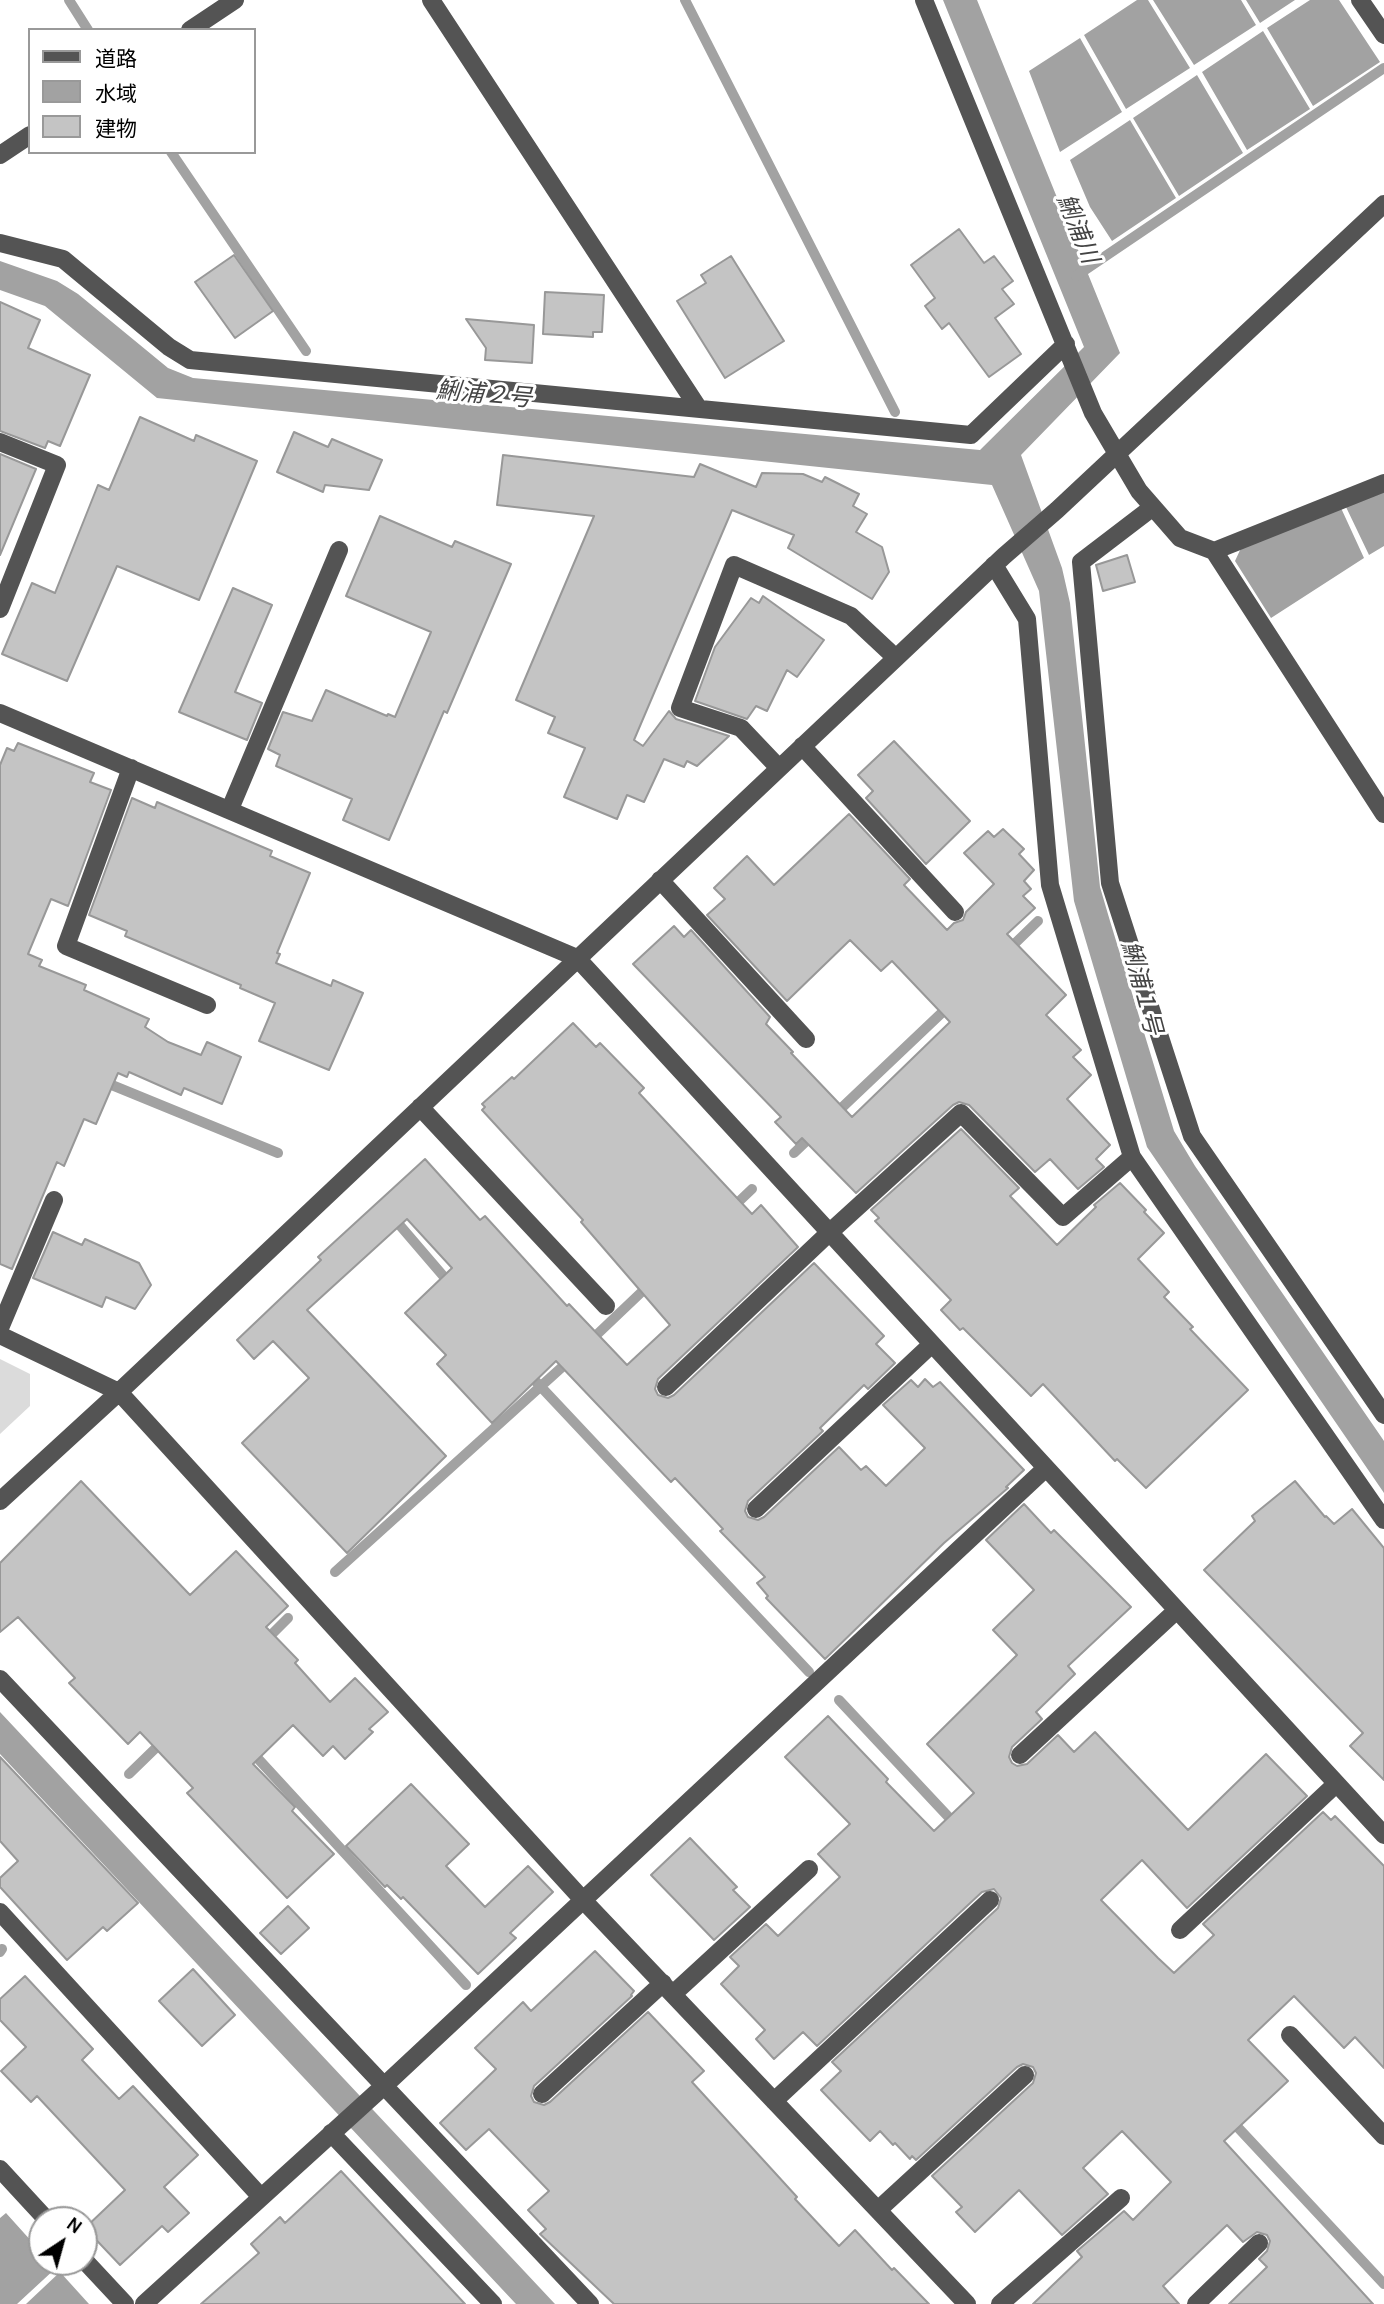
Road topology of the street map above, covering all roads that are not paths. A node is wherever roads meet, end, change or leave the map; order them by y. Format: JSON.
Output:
{"nodes":[{"id":1,"x":235,"y":0,"type":"edge"},
{"id":2,"x":430,"y":0,"type":"edge"},
{"id":3,"x":924,"y":0,"type":"edge"},
{"id":4,"x":1360,"y":0,"type":"edge"},
{"id":5,"x":193,"y":28,"type":"edge"},
{"id":6,"x":1384,"y":35,"type":"edge"},
{"id":7,"x":28,"y":136,"type":"edge"},
{"id":8,"x":0,"y":155,"type":"edge"},
{"id":9,"x":1384,"y":204,"type":"edge"},
{"id":10,"x":0,"y":243,"type":"edge"},
{"id":11,"x":1068,"y":352,"type":"junction"},
{"id":12,"x":699,"y":409,"type":"junction"},
{"id":13,"x":0,"y":442,"type":"edge"},
{"id":14,"x":1116,"y":453,"type":"junction"},
{"id":15,"x":1384,"y":483,"type":"edge"},
{"id":16,"x":1153,"y":507,"type":"junction"},
{"id":17,"x":339,"y":550,"type":"dead end"},
{"id":18,"x":1214,"y":551,"type":"junction"},
{"id":19,"x":999,"y":560,"type":"junction"},
{"id":20,"x":0,"y":609,"type":"edge"},
{"id":21,"x":896,"y":658,"type":"junction"},
{"id":22,"x":0,"y":715,"type":"edge"},
{"id":23,"x":802,"y":746,"type":"junction"},
{"id":24,"x":131,"y":768,"type":"junction"},
{"id":25,"x":779,"y":768,"type":"junction"},
{"id":26,"x":230,"y":809,"type":"junction"},
{"id":27,"x":1384,"y":814,"type":"edge"},
{"id":28,"x":660,"y":880,"type":"junction"},
{"id":29,"x":955,"y":912,"type":"dead end"},
{"id":30,"x":578,"y":958,"type":"junction"},
{"id":31,"x":207,"y":1005,"type":"dead end"},
{"id":32,"x":806,"y":1039,"type":"dead end"},
{"id":33,"x":420,"y":1107,"type":"junction"},
{"id":34,"x":1132,"y":1157,"type":"junction"},
{"id":35,"x":54,"y":1200,"type":"dead end"},
{"id":36,"x":830,"y":1232,"type":"junction"},
{"id":37,"x":606,"y":1306,"type":"dead end"},
{"id":38,"x":0,"y":1328,"type":"edge"},
{"id":39,"x":0,"y":1335,"type":"edge"},
{"id":40,"x":932,"y":1344,"type":"junction"},
{"id":41,"x":666,"y":1387,"type":"dead end"},
{"id":42,"x":119,"y":1392,"type":"junction"},
{"id":43,"x":1384,"y":1415,"type":"edge"},
{"id":44,"x":1046,"y":1468,"type":"junction"},
{"id":45,"x":0,"y":1501,"type":"edge"},
{"id":46,"x":756,"y":1508,"type":"dead end"},
{"id":47,"x":1384,"y":1520,"type":"edge"},
{"id":48,"x":1177,"y":1610,"type":"junction"},
{"id":49,"x":0,"y":1679,"type":"edge"},
{"id":50,"x":1020,"y":1755,"type":"dead end"},
{"id":51,"x":1336,"y":1784,"type":"junction"},
{"id":52,"x":1384,"y":1835,"type":"edge"},
{"id":53,"x":809,"y":1869,"type":"dead end"},
{"id":54,"x":583,"y":1900,"type":"junction"},
{"id":55,"x":990,"y":1900,"type":"dead end"},
{"id":56,"x":0,"y":1912,"type":"edge"},
{"id":57,"x":1180,"y":1930,"type":"dead end"},
{"id":58,"x":668,"y":1989,"type":"junction"},
{"id":59,"x":1290,"y":2035,"type":"dead end"},
{"id":60,"x":1024,"y":2075,"type":"dead end"},
{"id":61,"x":385,"y":2085,"type":"junction"},
{"id":62,"x":542,"y":2094,"type":"dead end"},
{"id":63,"x":774,"y":2101,"type":"junction"},
{"id":64,"x":336,"y":2129,"type":"junction"},
{"id":65,"x":1384,"y":2136,"type":"edge"},
{"id":66,"x":0,"y":2169,"type":"edge"},
{"id":67,"x":261,"y":2197,"type":"junction"},
{"id":68,"x":1121,"y":2197,"type":"dead end"},
{"id":69,"x":34,"y":2206,"type":"edge"},
{"id":70,"x":878,"y":2210,"type":"junction"},
{"id":71,"x":1259,"y":2243,"type":"dead end"},
{"id":72,"x":98,"y":2275,"type":"edge"},
{"id":73,"x":125,"y":2304,"type":"edge"},
{"id":74,"x":144,"y":2304,"type":"edge"},
{"id":75,"x":493,"y":2304,"type":"edge"},
{"id":76,"x":590,"y":2304,"type":"edge"},
{"id":77,"x":967,"y":2304,"type":"edge"},
{"id":78,"x":1000,"y":2304,"type":"edge"},
{"id":79,"x":1196,"y":2304,"type":"edge"}],
"edges":[{"from":1,"to":5,"type":"street"},
{"from":2,"to":12,"type":"street"},
{"from":3,"to":11,"type":"street"},
{"from":4,"to":6,"type":"street"},
{"from":7,"to":8,"type":"street"},
{"from":9,"to":14,"type":"street"},
{"from":10,"to":12,"type":"street"},
{"from":11,"to":12,"type":"street"},
{"from":11,"to":14,"type":"street"},
{"from":13,"to":20,"type":"street"},
{"from":14,"to":16,"type":"street"},
{"from":14,"to":19,"type":"street"},
{"from":15,"to":18,"type":"street"},
{"from":16,"to":18,"type":"street"},
{"from":16,"to":43,"type":"street"},
{"from":17,"to":26,"type":"street"},
{"from":18,"to":27,"type":"street"},
{"from":19,"to":21,"type":"street"},
{"from":19,"to":34,"type":"street"},
{"from":21,"to":23,"type":"street"},
{"from":21,"to":25,"type":"street"},
{"from":22,"to":24,"type":"street"},
{"from":23,"to":25,"type":"street"},
{"from":23,"to":29,"type":"street"},
{"from":24,"to":26,"type":"street"},
{"from":24,"to":31,"type":"street"},
{"from":25,"to":28,"type":"street"},
{"from":26,"to":30,"type":"street"},
{"from":28,"to":30,"type":"street"},
{"from":28,"to":32,"type":"street"},
{"from":30,"to":33,"type":"street"},
{"from":30,"to":36,"type":"street"},
{"from":33,"to":37,"type":"street"},
{"from":33,"to":42,"type":"street"},
{"from":34,"to":36,"type":"street"},
{"from":34,"to":47,"type":"street"},
{"from":35,"to":38,"type":"street"},
{"from":36,"to":40,"type":"street"},
{"from":36,"to":41,"type":"street"},
{"from":39,"to":42,"type":"street"},
{"from":40,"to":44,"type":"street"},
{"from":40,"to":46,"type":"street"},
{"from":42,"to":45,"type":"street"},
{"from":42,"to":54,"type":"street"},
{"from":44,"to":48,"type":"street"},
{"from":44,"to":54,"type":"street"},
{"from":48,"to":50,"type":"street"},
{"from":48,"to":51,"type":"street"},
{"from":49,"to":61,"type":"street"},
{"from":51,"to":52,"type":"street"},
{"from":51,"to":57,"type":"street"},
{"from":53,"to":58,"type":"street"},
{"from":54,"to":58,"type":"street"},
{"from":54,"to":61,"type":"street"},
{"from":55,"to":63,"type":"street"},
{"from":56,"to":67,"type":"street"},
{"from":58,"to":62,"type":"street"},
{"from":58,"to":63,"type":"street"},
{"from":59,"to":65,"type":"street"},
{"from":60,"to":70,"type":"street"},
{"from":61,"to":64,"type":"street"},
{"from":61,"to":76,"type":"street"},
{"from":63,"to":70,"type":"street"},
{"from":64,"to":67,"type":"street"},
{"from":64,"to":75,"type":"street"},
{"from":66,"to":69,"type":"street"},
{"from":67,"to":74,"type":"street"},
{"from":68,"to":78,"type":"street"},
{"from":70,"to":77,"type":"street"},
{"from":71,"to":79,"type":"street"},
{"from":72,"to":73,"type":"street"}]}
